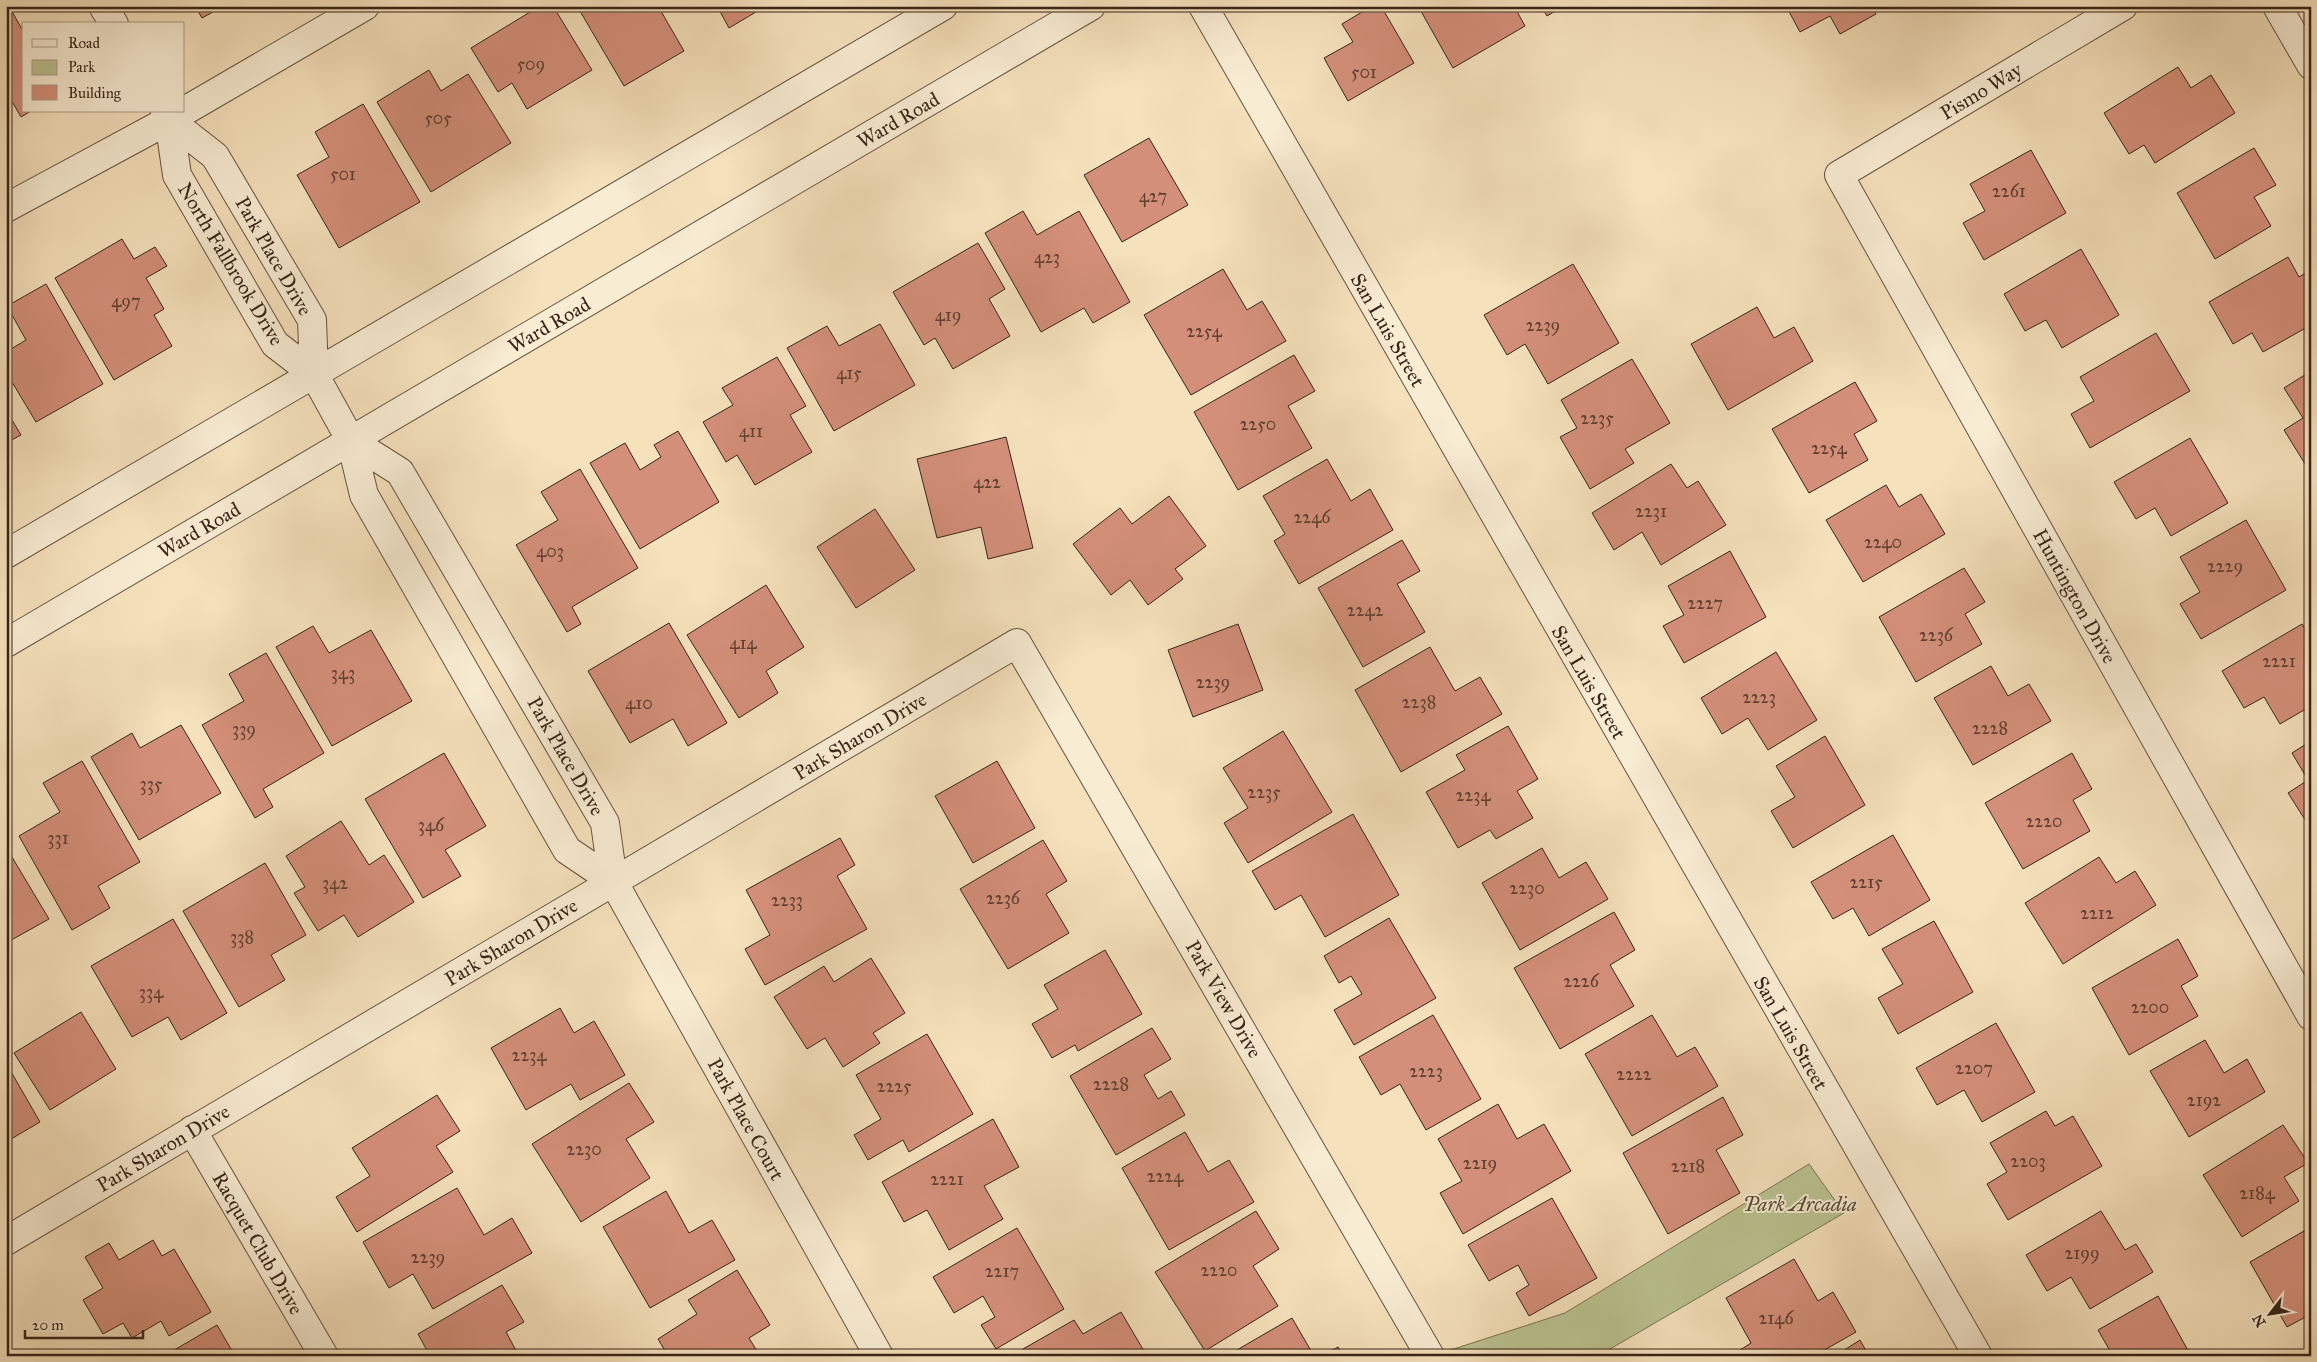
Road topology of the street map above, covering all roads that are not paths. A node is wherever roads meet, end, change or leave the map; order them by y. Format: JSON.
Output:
{"nodes":[{"id":1,"x":103,"y":6,"type":"edge"},
{"id":2,"x":365,"y":6,"type":"edge"},
{"id":3,"x":943,"y":6,"type":"edge"},
{"id":4,"x":1091,"y":6,"type":"edge"},
{"id":5,"x":1203,"y":6,"type":"edge"},
{"id":6,"x":2123,"y":6,"type":"edge"},
{"id":7,"x":2277,"y":6,"type":"edge"},
{"id":8,"x":113,"y":22,"type":"edge"},
{"id":9,"x":2311,"y":65,"type":"edge"},
{"id":10,"x":185,"y":106,"type":"edge"},
{"id":11,"x":167,"y":116,"type":"edge"},
{"id":12,"x":1840,"y":175,"type":"joint"},
{"id":13,"x":6,"y":208,"type":"edge"},
{"id":14,"x":314,"y":374,"type":"junction"},
{"id":15,"x":351,"y":441,"type":"junction"},
{"id":16,"x":6,"y":554,"type":"edge"},
{"id":17,"x":6,"y":643,"type":"edge"},
{"id":18,"x":1017,"y":643,"type":"joint"},
{"id":19,"x":613,"y":881,"type":"junction"},
{"id":20,"x":2311,"y":1016,"type":"edge"},
{"id":21,"x":192,"y":1130,"type":"junction"},
{"id":22,"x":6,"y":1241,"type":"edge"},
{"id":23,"x":324,"y":1356,"type":"edge"},
{"id":24,"x":879,"y":1356,"type":"edge"},
{"id":25,"x":1430,"y":1356,"type":"edge"},
{"id":26,"x":1978,"y":1356,"type":"edge"}],
"edges":[{"from":1,"to":8,"type":"street"},
{"from":2,"to":10,"type":"street"},
{"from":3,"to":14,"type":"street"},
{"from":4,"to":15,"type":"street","name":"Ward Road"},
{"from":5,"to":26,"type":"street","name":"San Luis Street"},
{"from":6,"to":12,"type":"street","name":"Pismo Way"},
{"from":7,"to":9,"type":"street"},
{"from":11,"to":13,"type":"street"},
{"from":11,"to":14,"type":"street","name":"North Fallbrook Drive"},
{"from":11,"to":14,"type":"street","name":"Park Place Drive"},
{"from":12,"to":20,"type":"street","name":"Huntington Drive"},
{"from":14,"to":15,"type":"street","name":"Park Place Drive"},
{"from":14,"to":16,"type":"street"},
{"from":15,"to":17,"type":"street","name":"Ward Road"},
{"from":15,"to":19,"type":"street","name":"Park Place Drive"},
{"from":15,"to":19,"type":"street","name":"Park Place Drive"},
{"from":18,"to":19,"type":"street","name":"Park Sharon Drive"},
{"from":18,"to":25,"type":"street","name":"Park View Drive"},
{"from":19,"to":21,"type":"street","name":"Park Sharon Drive"},
{"from":19,"to":24,"type":"street","name":"Park Place Court"},
{"from":21,"to":22,"type":"street","name":"Park Sharon Drive"},
{"from":21,"to":23,"type":"street","name":"Racquet Club Drive"}]}
